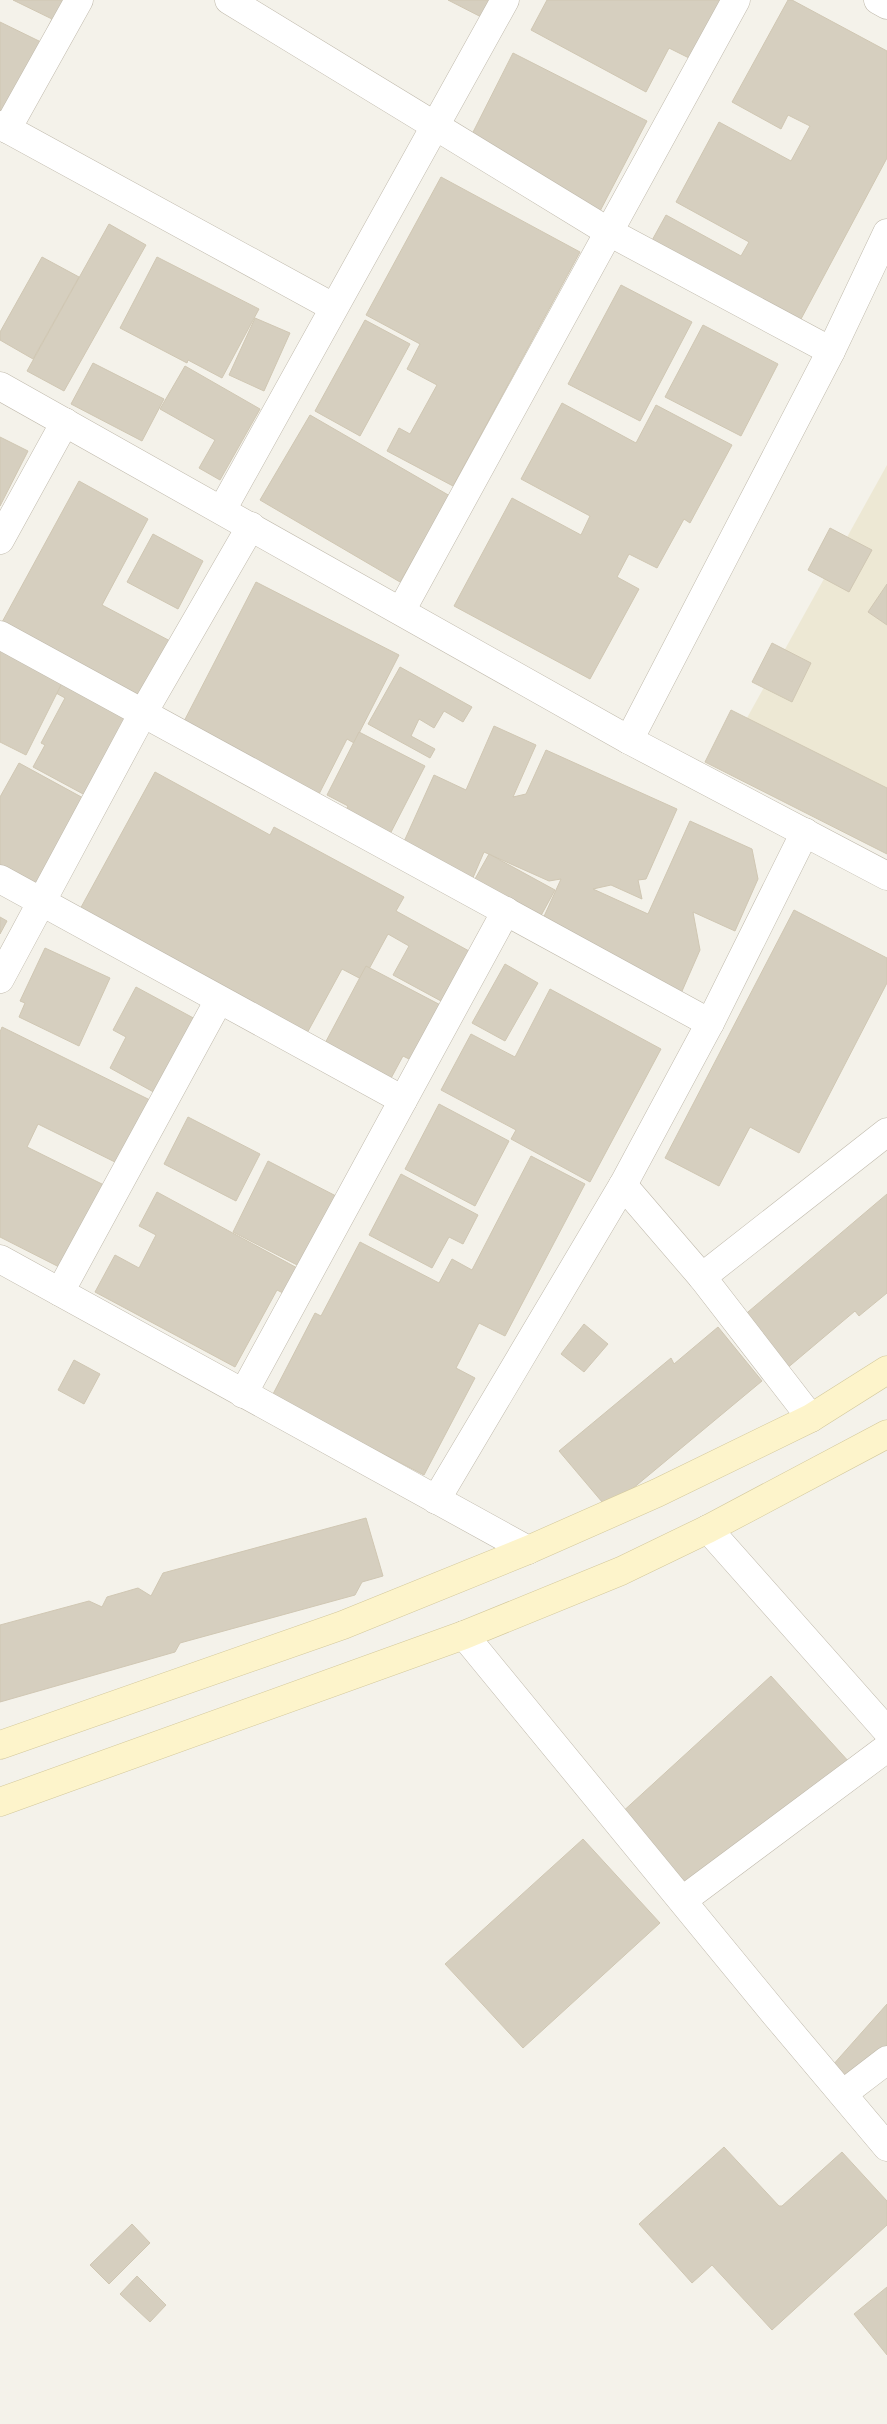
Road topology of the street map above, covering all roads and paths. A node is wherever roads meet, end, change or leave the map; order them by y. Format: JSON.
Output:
{"nodes":[{"id":1,"x":79,"y":0,"type":"edge"},
{"id":2,"x":229,"y":0,"type":"edge"},
{"id":3,"x":505,"y":0,"type":"edge"},
{"id":4,"x":736,"y":0,"type":"edge"},
{"id":5,"x":878,"y":0,"type":"edge"},
{"id":6,"x":887,"y":5,"type":"edge"},
{"id":7,"x":434,"y":125,"type":"junction"},
{"id":8,"x":4,"y":127,"type":"edge"},
{"id":9,"x":610,"y":232,"type":"junction"},
{"id":10,"x":887,"y":233,"type":"edge"},
{"id":11,"x":333,"y":307,"type":"junction"},
{"id":12,"x":831,"y":351,"type":"junction"},
{"id":13,"x":0,"y":386,"type":"edge"},
{"id":14,"x":65,"y":422,"type":"junction"},
{"id":15,"x":222,"y":510,"type":"junction"},
{"id":16,"x":251,"y":526,"type":"junction"},
{"id":17,"x":0,"y":540,"type":"edge"},
{"id":18,"x":401,"y":611,"type":"junction"},
{"id":19,"x":0,"y":635,"type":"edge"},
{"id":20,"x":143,"y":713,"type":"junction"},
{"id":21,"x":629,"y":740,"type":"junction"},
{"id":22,"x":805,"y":832,"type":"junction"},
{"id":23,"x":887,"y":876,"type":"edge"},
{"id":24,"x":0,"y":879,"type":"edge"},
{"id":25,"x":42,"y":904,"type":"junction"},
{"id":26,"x":506,"y":911,"type":"junction"},
{"id":27,"x":0,"y":979,"type":"edge"},
{"id":28,"x":219,"y":1000,"type":"junction"},
{"id":29,"x":710,"y":1023,"type":"junction"},
{"id":30,"x":403,"y":1100,"type":"junction"},
{"id":31,"x":887,"y":1132,"type":"edge"},
{"id":32,"x":623,"y":1185,"type":"junction"},
{"id":33,"x":0,"y":1259,"type":"edge"},
{"id":34,"x":702,"y":1277,"type":"junction"},
{"id":35,"x":60,"y":1292,"type":"junction"},
{"id":36,"x":887,"y":1370,"type":"edge"},
{"id":37,"x":243,"y":1394,"type":"junction"},
{"id":38,"x":810,"y":1418,"type":"junction"},
{"id":39,"x":887,"y":1434,"type":"edge"},
{"id":40,"x":436,"y":1500,"type":"junction"},
{"id":41,"x":708,"y":1529,"type":"junction"},
{"id":42,"x":528,"y":1550,"type":"junction"},
{"id":43,"x":464,"y":1635,"type":"junction"},
{"id":44,"x":887,"y":1731,"type":"edge"},
{"id":45,"x":0,"y":1745,"type":"edge"},
{"id":46,"x":887,"y":1748,"type":"edge"},
{"id":47,"x":0,"y":1802,"type":"edge"},
{"id":48,"x":683,"y":1900,"type":"junction"},
{"id":49,"x":887,"y":2060,"type":"edge"},
{"id":50,"x":844,"y":2093,"type":"junction"},
{"id":51,"x":887,"y":2147,"type":"edge"}],
"edges":[{"from":1,"to":8,"type":"street"},
{"from":2,"to":7,"type":"street"},
{"from":3,"to":7,"type":"street"},
{"from":4,"to":9,"type":"street"},
{"from":5,"to":6,"type":"street"},
{"from":7,"to":9,"type":"street"},
{"from":7,"to":11,"type":"street"},
{"from":8,"to":11,"type":"street"},
{"from":9,"to":12,"type":"street"},
{"from":9,"to":18,"type":"street"},
{"from":10,"to":12,"type":"street"},
{"from":11,"to":15,"type":"street"},
{"from":12,"to":21,"type":"street"},
{"from":13,"to":14,"type":"street"},
{"from":14,"to":15,"type":"street"},
{"from":14,"to":17,"type":"street"},
{"from":15,"to":16,"type":"street"},
{"from":16,"to":18,"type":"street"},
{"from":16,"to":20,"type":"street"},
{"from":18,"to":21,"type":"street"},
{"from":19,"to":20,"type":"street"},
{"from":20,"to":25,"type":"street"},
{"from":20,"to":26,"type":"street"},
{"from":21,"to":22,"type":"street"},
{"from":22,"to":23,"type":"street"},
{"from":22,"to":29,"type":"street"},
{"from":24,"to":25,"type":"street"},
{"from":25,"to":27,"type":"street"},
{"from":25,"to":28,"type":"street"},
{"from":26,"to":29,"type":"street"},
{"from":26,"to":30,"type":"street"},
{"from":28,"to":30,"type":"street"},
{"from":28,"to":35,"type":"street"},
{"from":29,"to":32,"type":"street"},
{"from":30,"to":37,"type":"street"},
{"from":31,"to":34,"type":"street"},
{"from":32,"to":34,"type":"street"},
{"from":32,"to":40,"type":"street"},
{"from":33,"to":35,"type":"street"},
{"from":34,"to":38,"type":"street"},
{"from":35,"to":37,"type":"street"},
{"from":36,"to":38,"type":"main road"},
{"from":37,"to":40,"type":"street"},
{"from":38,"to":42,"type":"main road"},
{"from":39,"to":41,"type":"main road"},
{"from":40,"to":42,"type":"street"},
{"from":41,"to":43,"type":"main road"},
{"from":41,"to":44,"type":"street"},
{"from":42,"to":45,"type":"main road"},
{"from":43,"to":47,"type":"main road"},
{"from":43,"to":48,"type":"street"},
{"from":46,"to":48,"type":"street"},
{"from":48,"to":50,"type":"street"},
{"from":49,"to":50,"type":"street"},
{"from":50,"to":51,"type":"street"}]}
